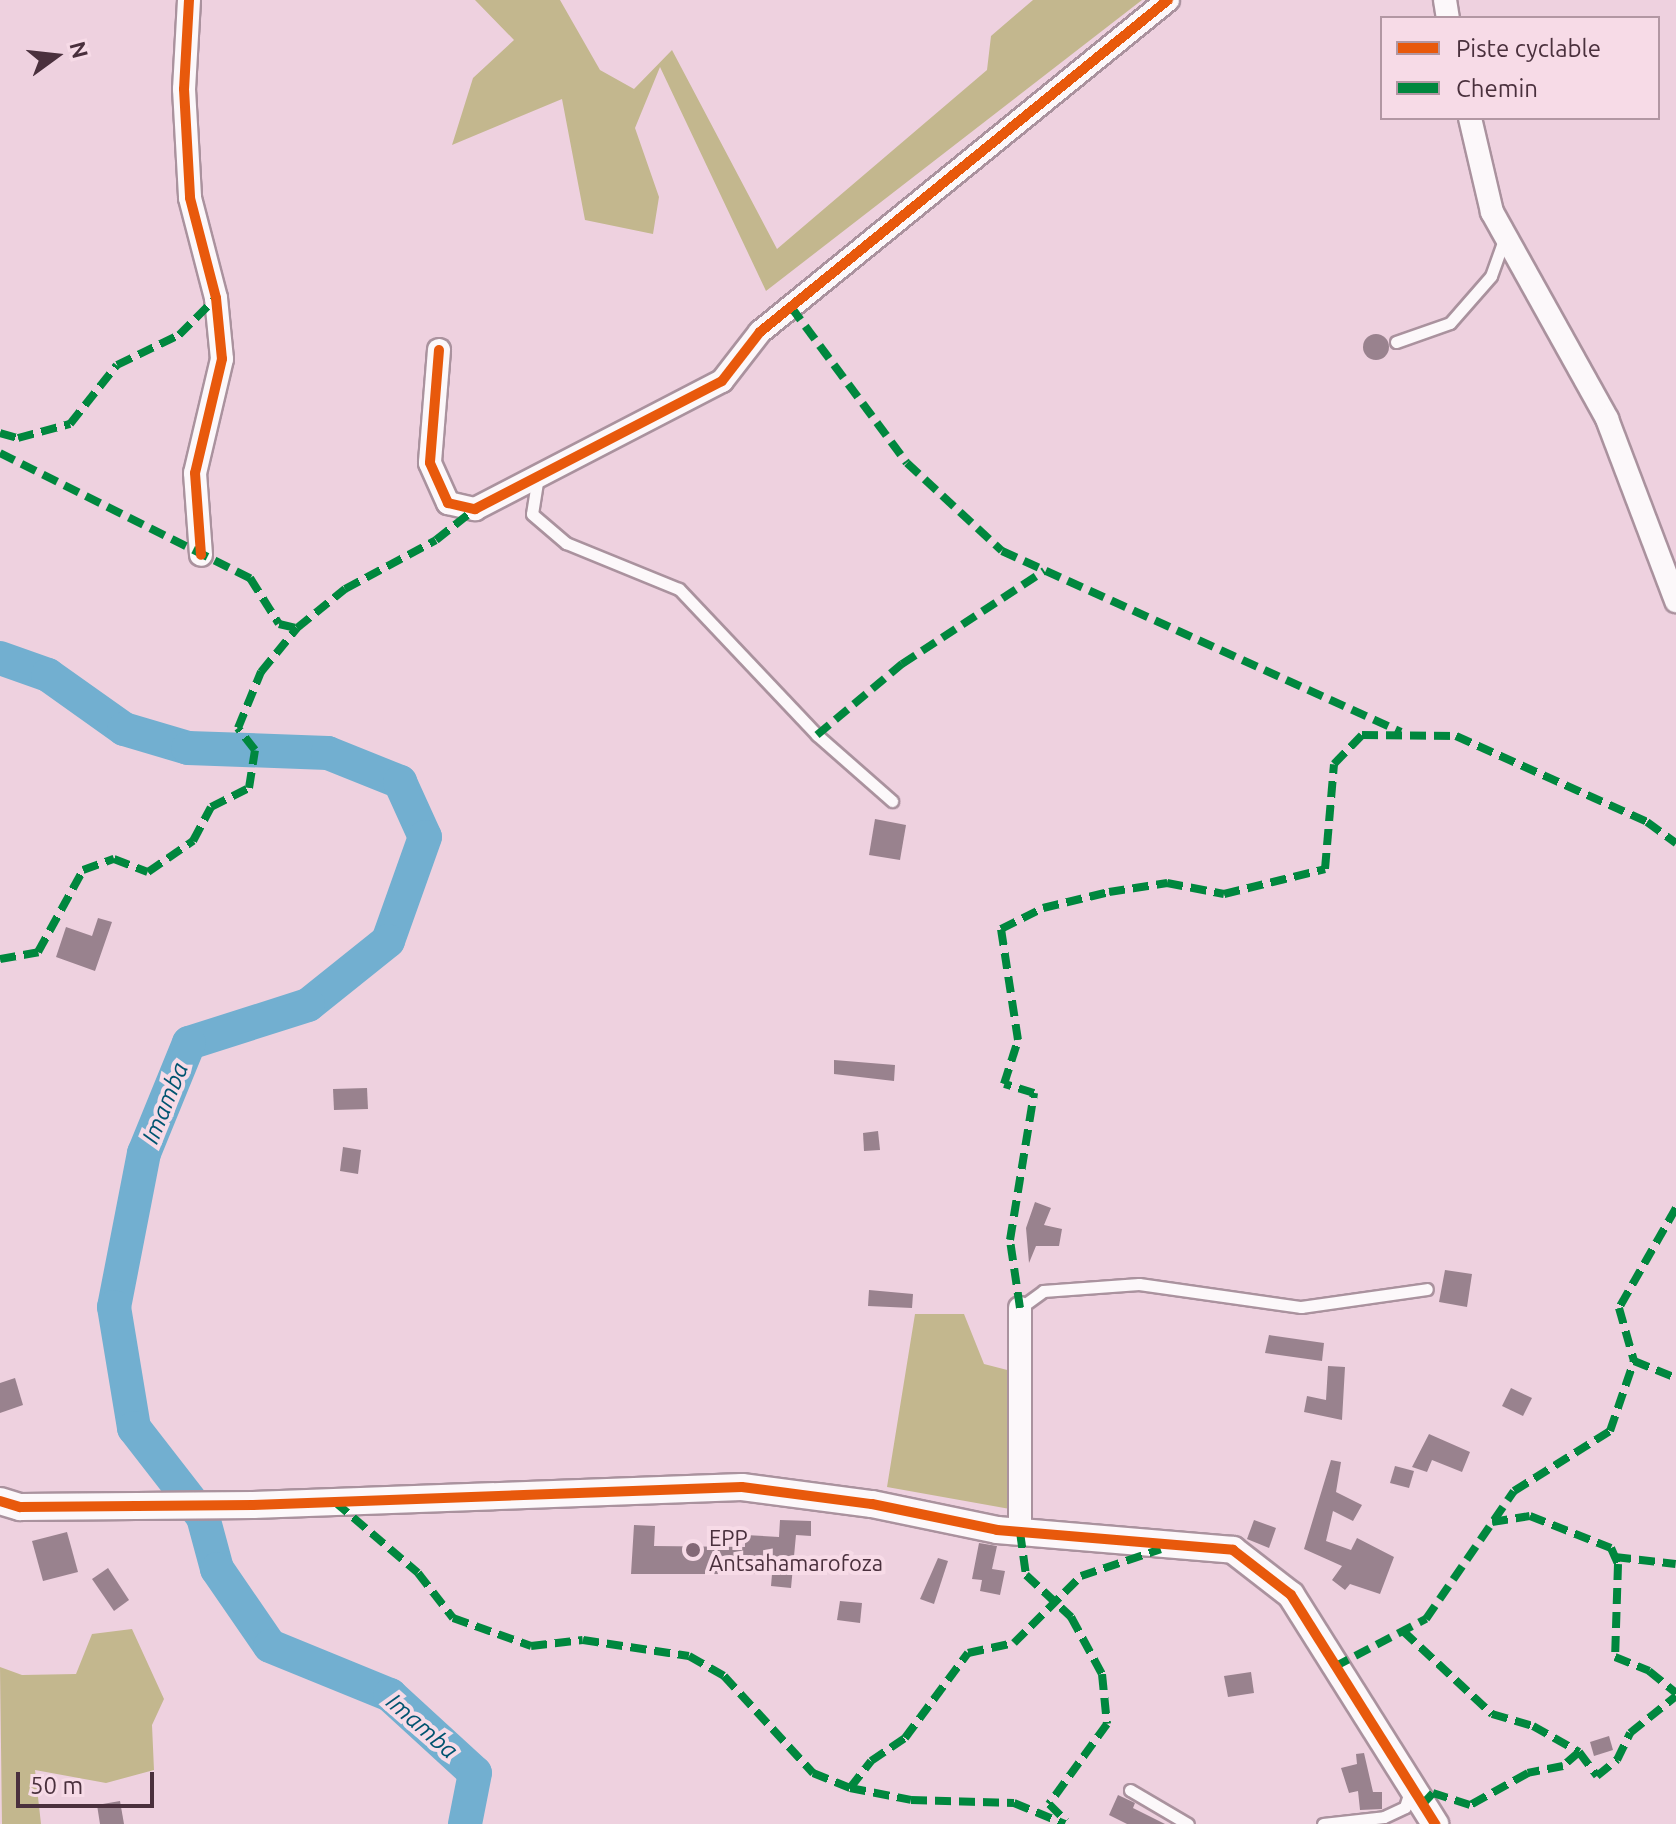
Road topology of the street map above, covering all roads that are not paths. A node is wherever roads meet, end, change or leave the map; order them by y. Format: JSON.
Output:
{"nodes":[{"id":1,"x":189,"y":0,"type":"edge"},
{"id":2,"x":1168,"y":0,"type":"edge"},
{"id":3,"x":1470,"y":120,"type":"edge"},
{"id":4,"x":1506,"y":237,"type":"junction"},
{"id":5,"x":1396,"y":342,"type":"dead end"},
{"id":6,"x":439,"y":350,"type":"dead end"},
{"id":7,"x":538,"y":476,"type":"junction"},
{"id":8,"x":201,"y":555,"type":"dead end"},
{"id":9,"x":1676,"y":601,"type":"edge"},
{"id":10,"x":892,"y":801,"type":"dead end"},
{"id":11,"x":1427,"y":1289,"type":"dead end"},
{"id":12,"x":1020,"y":1308,"type":"joint"},
{"id":13,"x":0,"y":1501,"type":"edge"},
{"id":14,"x":1020,"y":1532,"type":"junction"},
{"id":15,"x":1130,"y":1790,"type":"dead end"},
{"id":16,"x":1410,"y":1792,"type":"junction"},
{"id":17,"x":1188,"y":1824,"type":"edge"},
{"id":18,"x":1323,"y":1824,"type":"edge"},
{"id":19,"x":1435,"y":1824,"type":"edge"}],
"edges":[{"from":1,"to":8,"type":"street"},
{"from":2,"to":7,"type":"street"},
{"from":3,"to":4,"type":"street"},
{"from":4,"to":5,"type":"lane"},
{"from":4,"to":9,"type":"street"},
{"from":6,"to":7,"type":"street"},
{"from":7,"to":10,"type":"lane"},
{"from":11,"to":12,"type":"lane"},
{"from":12,"to":14,"type":"street"},
{"from":13,"to":14,"type":"street"},
{"from":14,"to":16,"type":"street"},
{"from":15,"to":17,"type":"lane"},
{"from":16,"to":18,"type":"lane"},
{"from":16,"to":19,"type":"street"}]}
